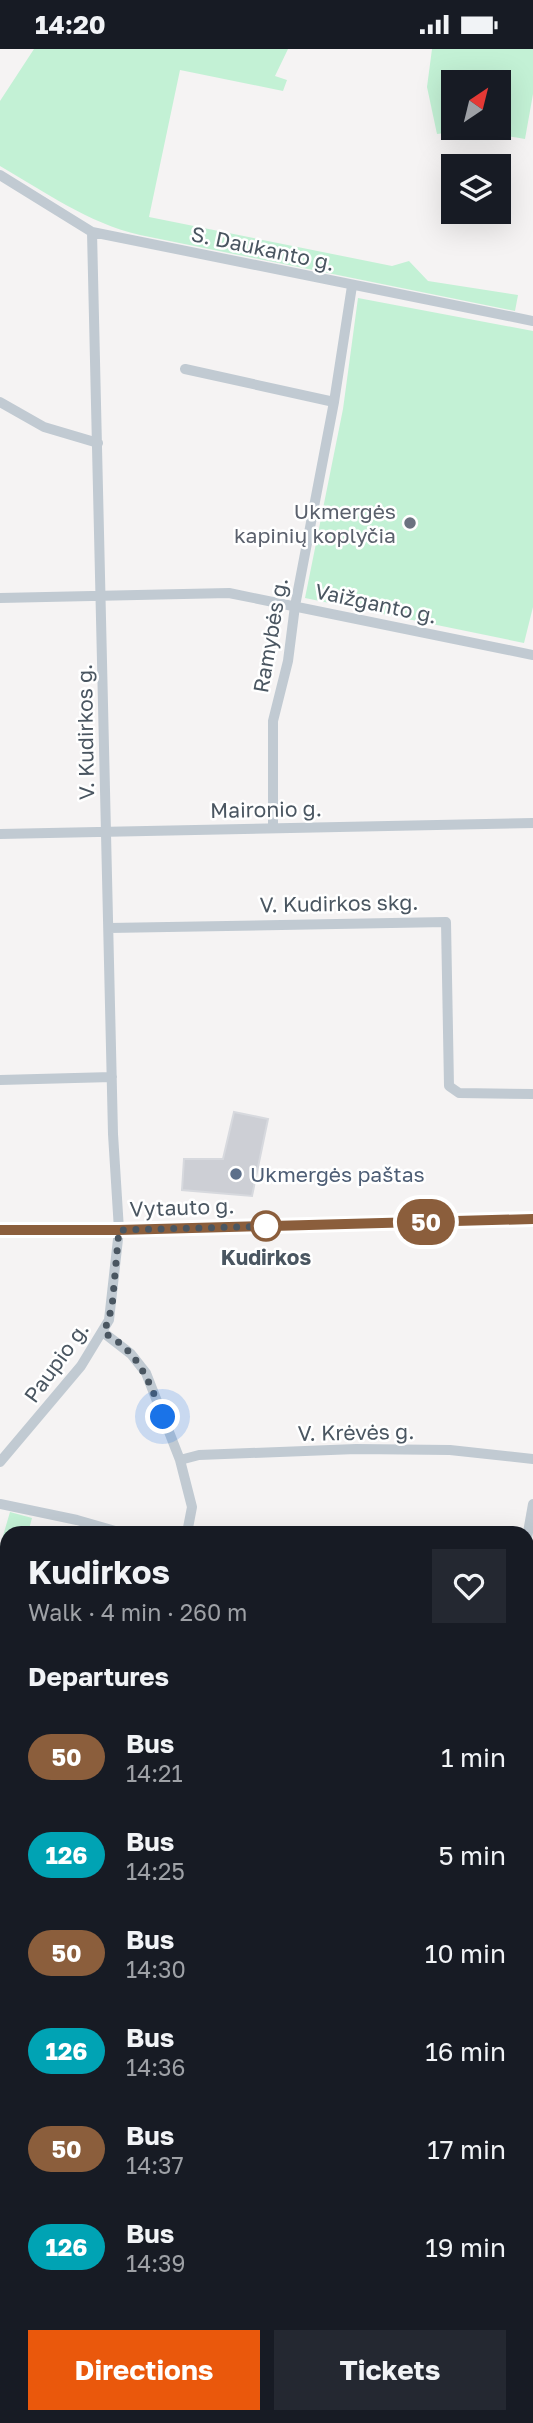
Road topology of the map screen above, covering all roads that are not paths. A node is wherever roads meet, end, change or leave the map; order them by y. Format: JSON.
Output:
{"nodes":[{"id":1,"x":0,"y":175,"type":"edge"},
{"id":2,"x":92,"y":232,"type":"junction"},
{"id":3,"x":352,"y":286,"type":"junction"},
{"id":4,"x":533,"y":321,"type":"edge"},
{"id":5,"x":185,"y":369,"type":"dead end"},
{"id":6,"x":334,"y":401,"type":"junction"},
{"id":7,"x":0,"y":402,"type":"edge"},
{"id":8,"x":98,"y":443,"type":"junction"},
{"id":9,"x":101,"y":597,"type":"junction"},
{"id":10,"x":0,"y":599,"type":"edge"},
{"id":11,"x":295,"y":606,"type":"junction"},
{"id":12,"x":533,"y":655,"type":"edge"},
{"id":13,"x":533,"y":823,"type":"edge"},
{"id":14,"x":273,"y":828,"type":"junction"},
{"id":15,"x":107,"y":832,"type":"junction"},
{"id":16,"x":0,"y":834,"type":"edge"},
{"id":17,"x":109,"y":928,"type":"junction"},
{"id":18,"x":112,"y":1077,"type":"junction"},
{"id":19,"x":0,"y":1080,"type":"edge"},
{"id":20,"x":533,"y":1094,"type":"edge"},
{"id":21,"x":533,"y":1219,"type":"edge"},
{"id":22,"x":0,"y":1230,"type":"edge"},
{"id":23,"x":119,"y":1230,"type":"junction"},
{"id":24,"x":104,"y":1333,"type":"junction"},
{"id":25,"x":533,"y":1459,"type":"edge"},
{"id":26,"x":180,"y":1460,"type":"junction"},
{"id":27,"x":0,"y":1462,"type":"edge"},
{"id":28,"x":0,"y":1504,"type":"edge"},
{"id":29,"x":533,"y":1504,"type":"edge"},
{"id":30,"x":98,"y":1526,"type":"edge"},
{"id":31,"x":188,"y":1526,"type":"edge"},
{"id":32,"x":529,"y":1526,"type":"edge"}],
"edges":[{"from":1,"to":2,"type":"street","name":"S. Daukanto g."},
{"from":2,"to":3,"type":"street","name":"S. Daukanto g."},
{"from":2,"to":8,"type":"street","name":"V. Kudirkos g."},
{"from":3,"to":4,"type":"street","name":"S. Daukanto g."},
{"from":3,"to":6,"type":"street","name":"Ramybės g."},
{"from":5,"to":6,"type":"street"},
{"from":6,"to":11,"type":"street","name":"Ramybės g."},
{"from":7,"to":8,"type":"street"},
{"from":8,"to":9,"type":"street","name":"V. Kudirkos g."},
{"from":9,"to":10,"type":"street","name":"Vaižganto g."},
{"from":9,"to":11,"type":"street","name":"Vaižganto g."},
{"from":9,"to":15,"type":"street","name":"V. Kudirkos g."},
{"from":11,"to":12,"type":"street","name":"Vaižganto g."},
{"from":11,"to":14,"type":"street","name":"Ramybės g."},
{"from":13,"to":14,"type":"street","name":"Maironio g."},
{"from":14,"to":15,"type":"street","name":"Maironio g."},
{"from":15,"to":16,"type":"street","name":"Maironio g."},
{"from":15,"to":17,"type":"street","name":"V. Kudirkos g."},
{"from":17,"to":18,"type":"street","name":"V. Kudirkos g."},
{"from":17,"to":20,"type":"street","name":"V. Kudirkos skg."},
{"from":18,"to":19,"type":"street"},
{"from":18,"to":23,"type":"street","name":"V. Kudirkos g."},
{"from":21,"to":23,"type":"main road","name":"Vytauto g."},
{"from":22,"to":23,"type":"main road","name":"Vytauto g."},
{"from":23,"to":24,"type":"street","name":"Paupio g."},
{"from":24,"to":26,"type":"street"},
{"from":24,"to":27,"type":"street","name":"Paupio g."},
{"from":25,"to":26,"type":"street","name":"V. Krėvės g."},
{"from":26,"to":31,"type":"street"},
{"from":28,"to":30,"type":"street"},
{"from":29,"to":32,"type":"street"}]}
